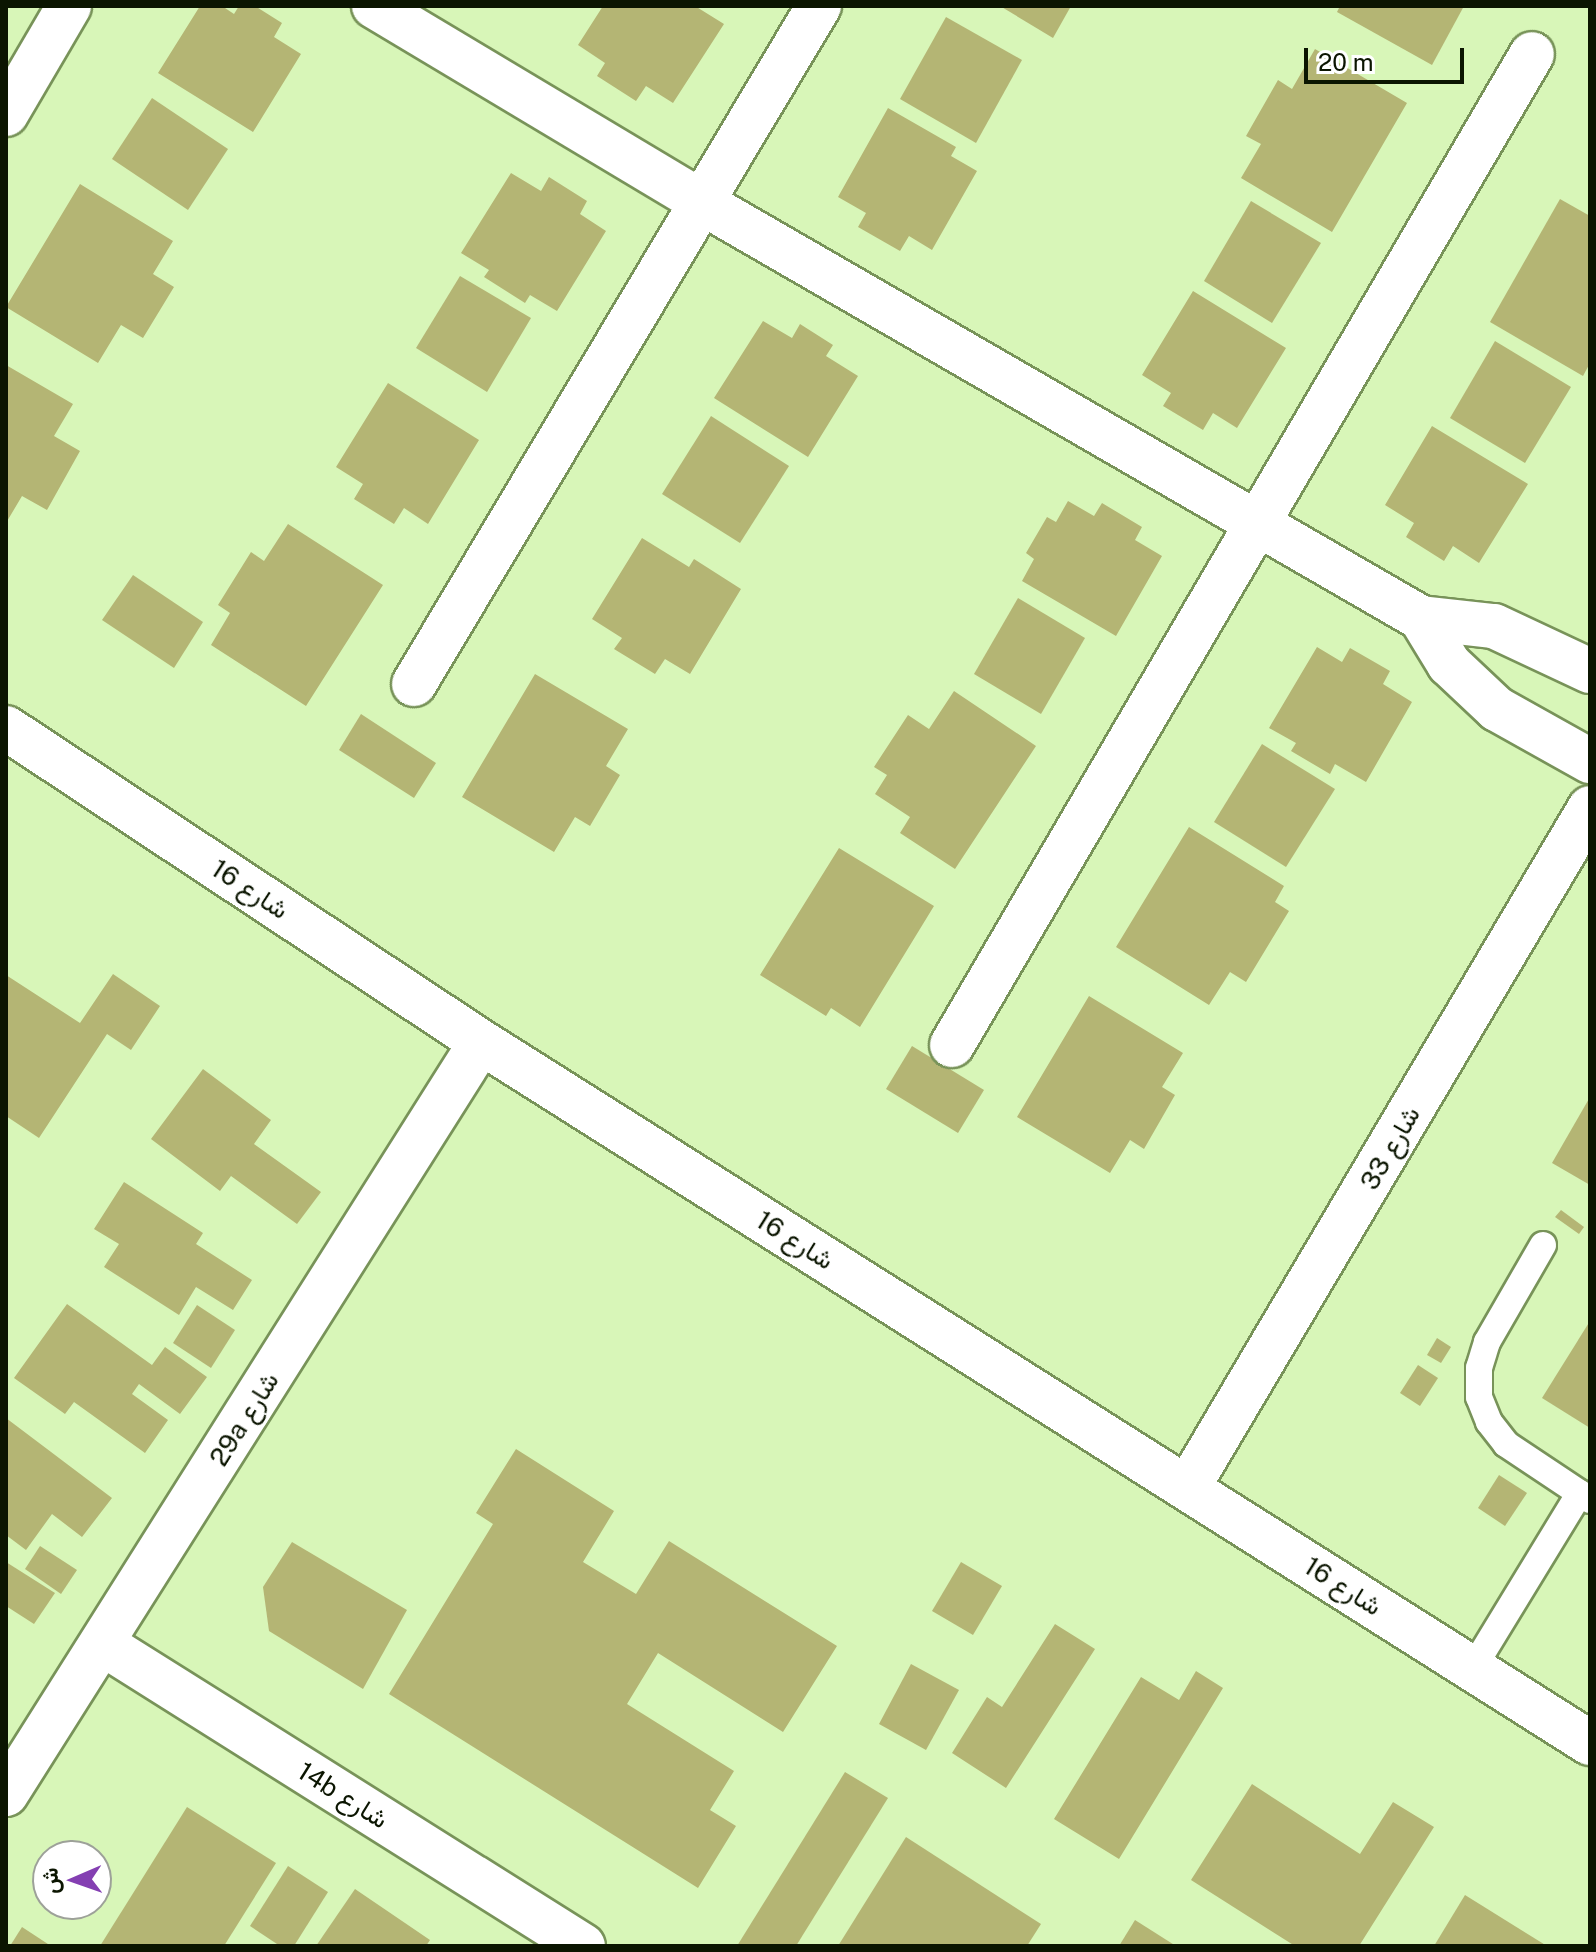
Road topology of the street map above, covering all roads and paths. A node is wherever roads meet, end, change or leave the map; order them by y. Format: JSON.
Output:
{"nodes":[{"id":1,"x":69,"y":6,"type":"edge"},
{"id":2,"x":374,"y":6,"type":"edge"},
{"id":3,"x":819,"y":6,"type":"edge"},
{"id":4,"x":1532,"y":54,"type":"dead end"},
{"id":5,"x":6,"y":114,"type":"edge"},
{"id":6,"x":701,"y":202,"type":"junction"},
{"id":7,"x":1256,"y":525,"type":"junction"},
{"id":8,"x":1421,"y":618,"type":"junction"},
{"id":9,"x":1590,"y":671,"type":"edge"},
{"id":10,"x":414,"y":684,"type":"dead end"},
{"id":11,"x":6,"y":728,"type":"edge"},
{"id":12,"x":1590,"y":761,"type":"edge"},
{"id":13,"x":1590,"y":808,"type":"edge"},
{"id":14,"x":481,"y":1042,"type":"junction"},
{"id":15,"x":952,"y":1045,"type":"dead end"},
{"id":16,"x":1543,"y":1245,"type":"dead end"},
{"id":17,"x":1188,"y":1487,"type":"junction"},
{"id":18,"x":1585,"y":1496,"type":"edge"},
{"id":19,"x":103,"y":1644,"type":"junction"},
{"id":20,"x":1473,"y":1668,"type":"junction"},
{"id":21,"x":1590,"y":1743,"type":"edge"},
{"id":22,"x":6,"y":1794,"type":"edge"},
{"id":23,"x":583,"y":1946,"type":"edge"}],
"edges":[{"from":1,"to":5,"type":"street"},
{"from":2,"to":6,"type":"street"},
{"from":3,"to":6,"type":"street"},
{"from":4,"to":7,"type":"street"},
{"from":6,"to":7,"type":"street"},
{"from":6,"to":10,"type":"street"},
{"from":7,"to":8,"type":"street"},
{"from":7,"to":15,"type":"street"},
{"from":8,"to":9,"type":"street"},
{"from":8,"to":12,"type":"street"},
{"from":11,"to":14,"type":"street","name":"شارع 16"},
{"from":13,"to":17,"type":"street","name":"شارع 33"},
{"from":14,"to":17,"type":"street","name":"شارع 16"},
{"from":14,"to":19,"type":"street","name":"29a شارع"},
{"from":16,"to":18,"type":"lane"},
{"from":17,"to":20,"type":"street","name":"شارع 16"},
{"from":18,"to":20,"type":"lane"},
{"from":19,"to":22,"type":"street","name":"29a شارع"},
{"from":19,"to":23,"type":"street","name":"14b شارع"},
{"from":20,"to":21,"type":"street","name":"شارع 16"}]}
